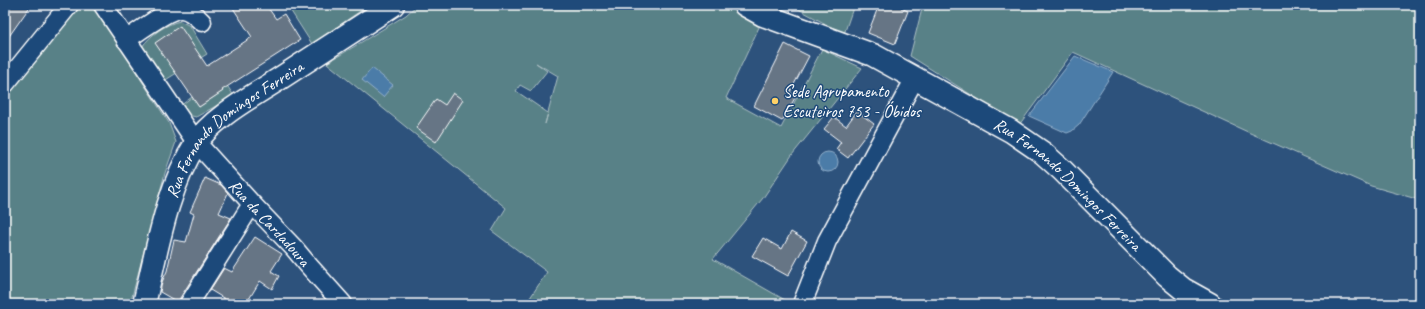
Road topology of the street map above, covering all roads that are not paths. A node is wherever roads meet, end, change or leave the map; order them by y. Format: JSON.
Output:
{"nodes":[{"id":1,"x":69,"y":5,"type":"edge"},
{"id":2,"x":103,"y":5,"type":"edge"},
{"id":3,"x":393,"y":5,"type":"edge"},
{"id":4,"x":744,"y":5,"type":"edge"},
{"id":5,"x":202,"y":22,"type":"dead end"},
{"id":6,"x":126,"y":40,"type":"junction"},
{"id":7,"x":915,"y":78,"type":"junction"},
{"id":8,"x":5,"y":84,"type":"edge"},
{"id":9,"x":196,"y":142,"type":"junction"},
{"id":10,"x":252,"y":204,"type":"junction"},
{"id":11,"x":144,"y":304,"type":"edge"},
{"id":12,"x":188,"y":304,"type":"edge"},
{"id":13,"x":343,"y":304,"type":"edge"},
{"id":14,"x":802,"y":304,"type":"edge"},
{"id":15,"x":1210,"y":304,"type":"edge"}],
"edges":[{"from":1,"to":8,"type":"street"},
{"from":2,"to":6,"type":"street","name":"Rua da Cardadoura"},
{"from":3,"to":9,"type":"street","name":"Rua Fernando Domingos Ferreira"},
{"from":4,"to":7,"type":"street","name":"Rua Fernando Domingos Ferreira"},
{"from":5,"to":6,"type":"street"},
{"from":6,"to":9,"type":"street","name":"Rua da Cardadoura"},
{"from":7,"to":14,"type":"street"},
{"from":7,"to":15,"type":"street","name":"Rua Fernando Domingos Ferreira"},
{"from":9,"to":10,"type":"street","name":"Rua da Cardadoura"},
{"from":9,"to":11,"type":"street","name":"Rua Fernando Domingos Ferreira"},
{"from":10,"to":12,"type":"street"},
{"from":10,"to":13,"type":"street","name":"Rua da Cardadoura"}]}
